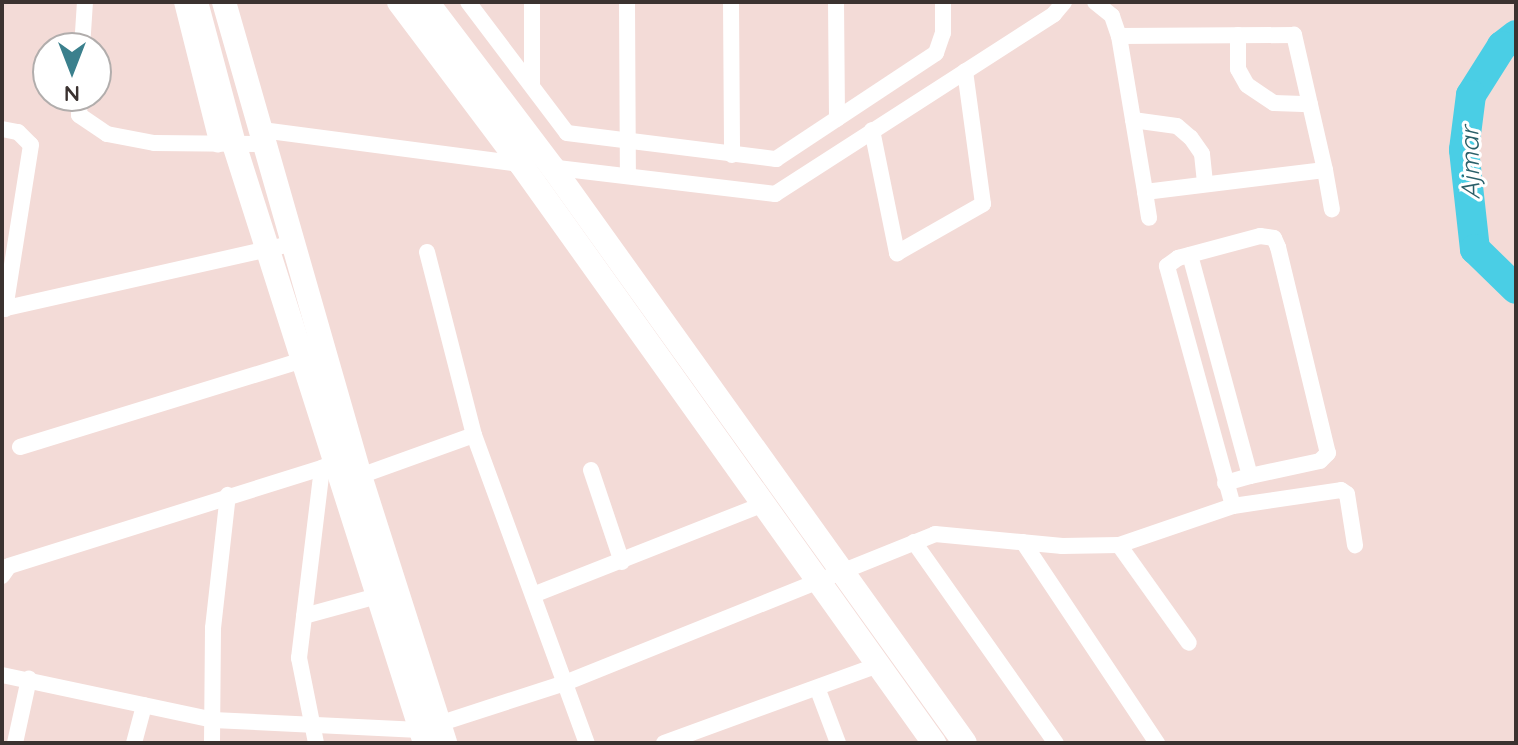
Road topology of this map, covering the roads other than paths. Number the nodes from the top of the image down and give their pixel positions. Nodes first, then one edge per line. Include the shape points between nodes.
1 (85, 2) edge
2 (182, 2) edge
3 (196, 2) edge
4 (224, 2) edge
5 (399, 2) edge
6 (427, 2) edge
7 (468, 2) edge
8 (532, 2) edge
9 (627, 2) edge
10 (731, 2) edge
11 (836, 2) edge
12 (943, 2) edge
13 (1064, 2) edge
14 (1095, 2) edge
15 (83, 32) edge
16 (1238, 35) junction
17 (1119, 36) junction
18 (965, 71) junction
19 (532, 85) junction
20 (1310, 104) junction
21 (79, 112) edge
22 (837, 119) junction
23 (1133, 120) junction
24 (2, 129) edge
25 (872, 130) junction
26 (264, 137) junction
27 (628, 143) junction
28 (226, 144) junction
29 (732, 155) junction
30 (520, 163) junction
31 (553, 168) junction
32 (1325, 170) junction
33 (628, 176) junction
34 (1205, 184) junction
35 (1145, 192) junction
36 (1332, 209) dead end
37 (1149, 218) dead end
38 (296, 243) junction
39 (267, 249) junction
40 (427, 252) dead end
41 (1190, 255) junction
42 (4, 309) edge
43 (302, 360) junction
44 (474, 435) junction
45 (20, 447) dead end
46 (1318, 461) junction
47 (328, 466) junction
48 (591, 470) dead end
49 (360, 476) junction
50 (1250, 476) junction
51 (1325, 482) dead end
52 (1225, 483) junction
53 (228, 495) junction
54 (764, 504) junction
55 (1233, 506) junction
56 (914, 542) junction
57 (1023, 542) junction
58 (1119, 545) junction
59 (1355, 545) dead end
60 (622, 562) junction
61 (2, 576) edge
62 (831, 579) junction
63 (533, 595) junction
64 (377, 596) junction
65 (304, 616) junction
66 (1189, 643) dead end
67 (878, 665) junction
68 (2, 675) edge
69 (29, 679) junction
70 (565, 683) junction
71 (818, 690) junction
72 (144, 705) junction
73 (213, 720) junction
74 (313, 736) edge
75 (433, 736) edge
76 (696, 738) edge
77 (15, 743) edge
78 (134, 743) edge
79 (212, 743) edge
80 (587, 743) edge
81 (664, 743) edge
82 (838, 743) edge
83 (934, 743) edge
84 (965, 743) edge
85 (1056, 743) edge
86 (1157, 743) edge

1 - 15 street
2 - 28 street
3 - 28 street
4 - 26 street
5 - 30 street
6 - 31 street
7 - 19 street
8 - 19 street
9 - 27 street
10 - 29 street
11 - 22 street
12 - 22 street via 943,33 936,53
13 - 18 street via 1054,14
14 - 17 street via 1112,16
16 - 17 street
16 - 20 street via 1238,69 1247,85 1274,103
16 - 20 street via 1294,35
17 - 23 street
18 - 25 street
18 - 25 street via 983,204 897,253
19 - 27 street via 567,133
20 - 32 street
21 - 28 street via 107,134
22 - 29 street via 776,159
23 - 34 street via 1177,126 1191,138 1202,154
23 - 35 street
24 - 42 street via 18,132 31,145
25 - 33 street via 775,194
26 - 28 street
26 - 30 street
26 - 38 street
27 - 29 street
27 - 33 street
28 - 39 street
30 - 31 street
30 - 54 street
31 - 33 street
31 - 62 street
32 - 34 street
32 - 36 street
34 - 35 street
35 - 37 street
38 - 39 street
38 - 49 street
39 - 42 street
39 - 43 street
40 - 44 street
41 - 46 street via 1274,238 1328,453
41 - 50 street
41 - 52 street via 1167,266
43 - 45 street
43 - 47 street
44 - 49 street
44 - 63 street
46 - 50 street
46 - 51 street
47 - 53 street
47 - 64 street
47 - 65 street
48 - 60 street
49 - 75 street
50 - 52 street
52 - 55 street
53 - 61 street via 9,566
53 - 73 street via 213,628
54 - 60 street
54 - 62 street
55 - 58 street
55 - 59 street via 1341,490 1347,494
56 - 57 street via 935,534
56 - 62 street
56 - 85 street
57 - 58 street
57 - 86 street
58 - 66 street
60 - 63 street
62 - 67 street
62 - 70 street
62 - 84 street
63 - 70 street
64 - 65 street
64 - 75 street
65 - 74 street via 299,658
67 - 71 street
67 - 83 street
68 - 69 street
69 - 72 street
69 - 77 street
70 - 75 street
70 - 80 street
71 - 76 street
71 - 82 street
72 - 73 street
72 - 78 street
73 - 74 street
73 - 79 street
74 - 75 street
76 - 81 street

